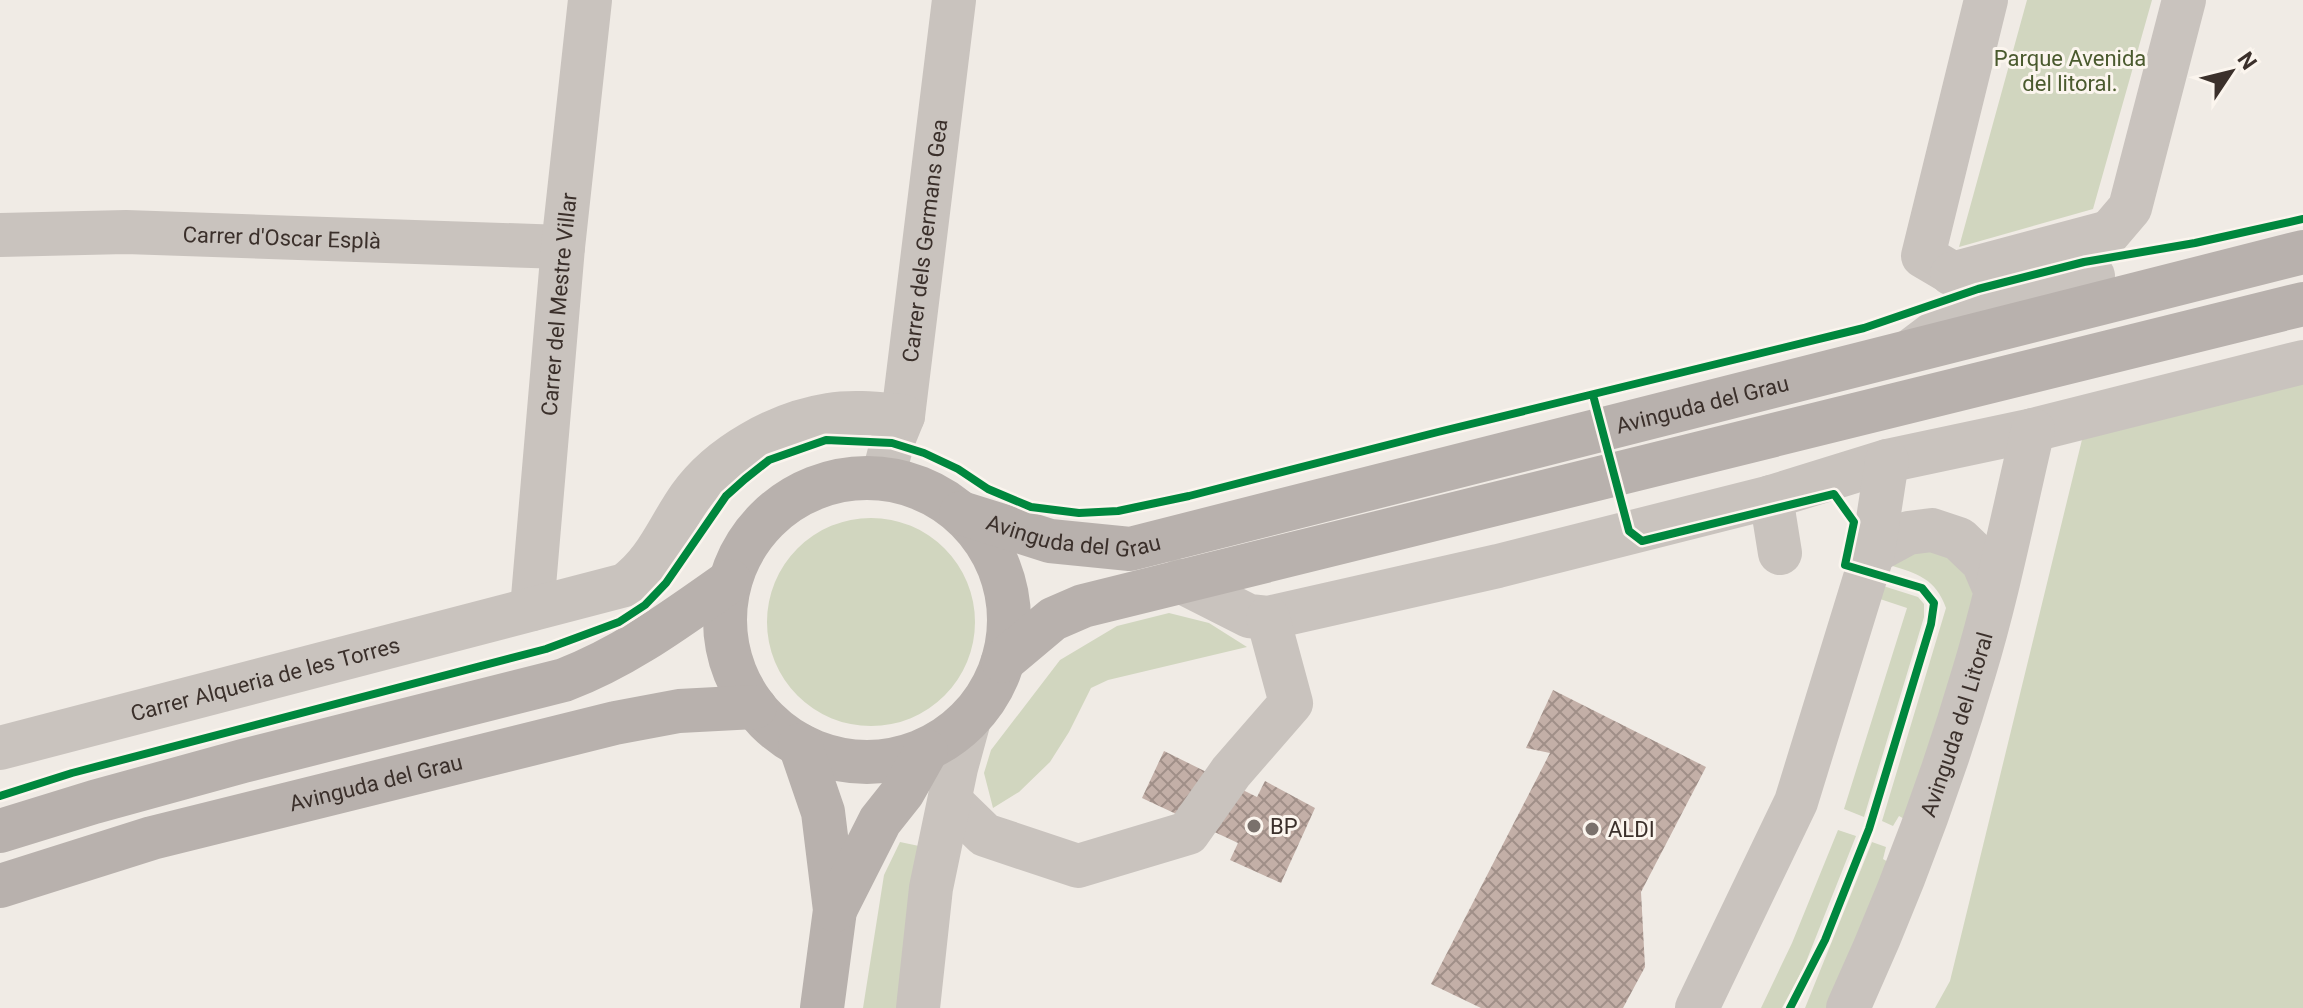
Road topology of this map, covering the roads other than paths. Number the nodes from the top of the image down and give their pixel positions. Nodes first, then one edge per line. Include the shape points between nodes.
1 (590, 0) edge
2 (954, 0) edge
3 (1986, 0) edge
4 (2184, 0) edge
5 (2109, 232) junction
6 (0, 235) edge
7 (563, 247) junction
8 (2303, 252) edge
9 (1952, 274) junction
10 (2067, 282) junction
11 (2139, 293) junction
12 (1996, 299) junction
13 (2303, 304) edge
14 (1913, 349) junction
15 (2303, 362) edge
16 (903, 416) junction
17 (2033, 430) junction
18 (1887, 461) junction
19 (883, 478) junction
20 (1771, 497) junction
21 (961, 513) junction
22 (1873, 552) junction
23 (1780, 553) dead end
24 (730, 581) junction
25 (1180, 581) junction
26 (1995, 590) junction
27 (532, 609) junction
28 (1268, 618) junction
29 (1003, 661) junction
30 (755, 707) junction
31 (969, 720) junction
32 (800, 745) junction
33 (0, 748) edge
34 (926, 751) junction
35 (950, 801) junction
36 (0, 831) edge
37 (0, 886) edge
38 (835, 910) junction
39 (822, 1008) edge
40 (918, 1008) edge
41 (1697, 1008) edge
42 (1848, 1008) edge

1 - 7 street, Carrer del Mestre Villar
2 - 16 street, Carrer dels Germans Gea
3 - 9 street via 1923,256
4 - 5 street via 2130,208
5 - 9 street
5 - 10 street
6 - 7 street, Carrer d'Oscar Esplà via 126,232
7 - 27 street, Carrer del Mestre Villar
8 - 11 main road, Avinguda del Grau
9 - 12 street
10 - 11 street via 2101,275
10 - 12 street
11 - 14 main road, Avinguda del Grau
12 - 14 street via 1971,305
13 - 25 main road, Avinguda del Grau
14 - 21 main road, Avinguda del Grau via 1130,549 1050,541
15 - 17 street
16 - 19 street, Carrer dels Germans Gea
16 - 27 street via 829,415 756,441 725,461 691,495 657,553 635,577 609,590
17 - 18 street
17 - 26 street, Avinguda del Litoral
18 - 20 street
18 - 22 street
19 - 21 main road via 925,490
19 - 24 main road via 843,479 804,491 772,514 746,545
20 - 23 street
20 - 28 street
21 - 29 main road via 988,544 1004,581 1009,622
22 - 26 street via 1908,533 1932,530 1959,539 1983,562
22 - 41 street via 1796,802
24 - 30 main road via 725,625 734,669
24 - 36 main road via 625,653 564,680 228,765
25 - 28 street via 1249,616
25 - 29 main road, Avinguda del Grau via 1053,619
26 - 42 street, Avinguda del Litoral via 1915,850
27 - 33 street, Carrer Alqueria de les Torres
28 - 35 street via 1291,703 1231,772 1188,833 1078,866 985,835
29 - 31 main road
30 - 32 main road
30 - 37 main road, Avinguda del Grau via 679,711 615,723 152,838
31 - 34 main road
31 - 35 street
32 - 34 main road via 837,759 876,761
32 - 38 main road via 823,812
34 - 38 main road via 880,821
35 - 40 street via 931,888
38 - 39 main road

